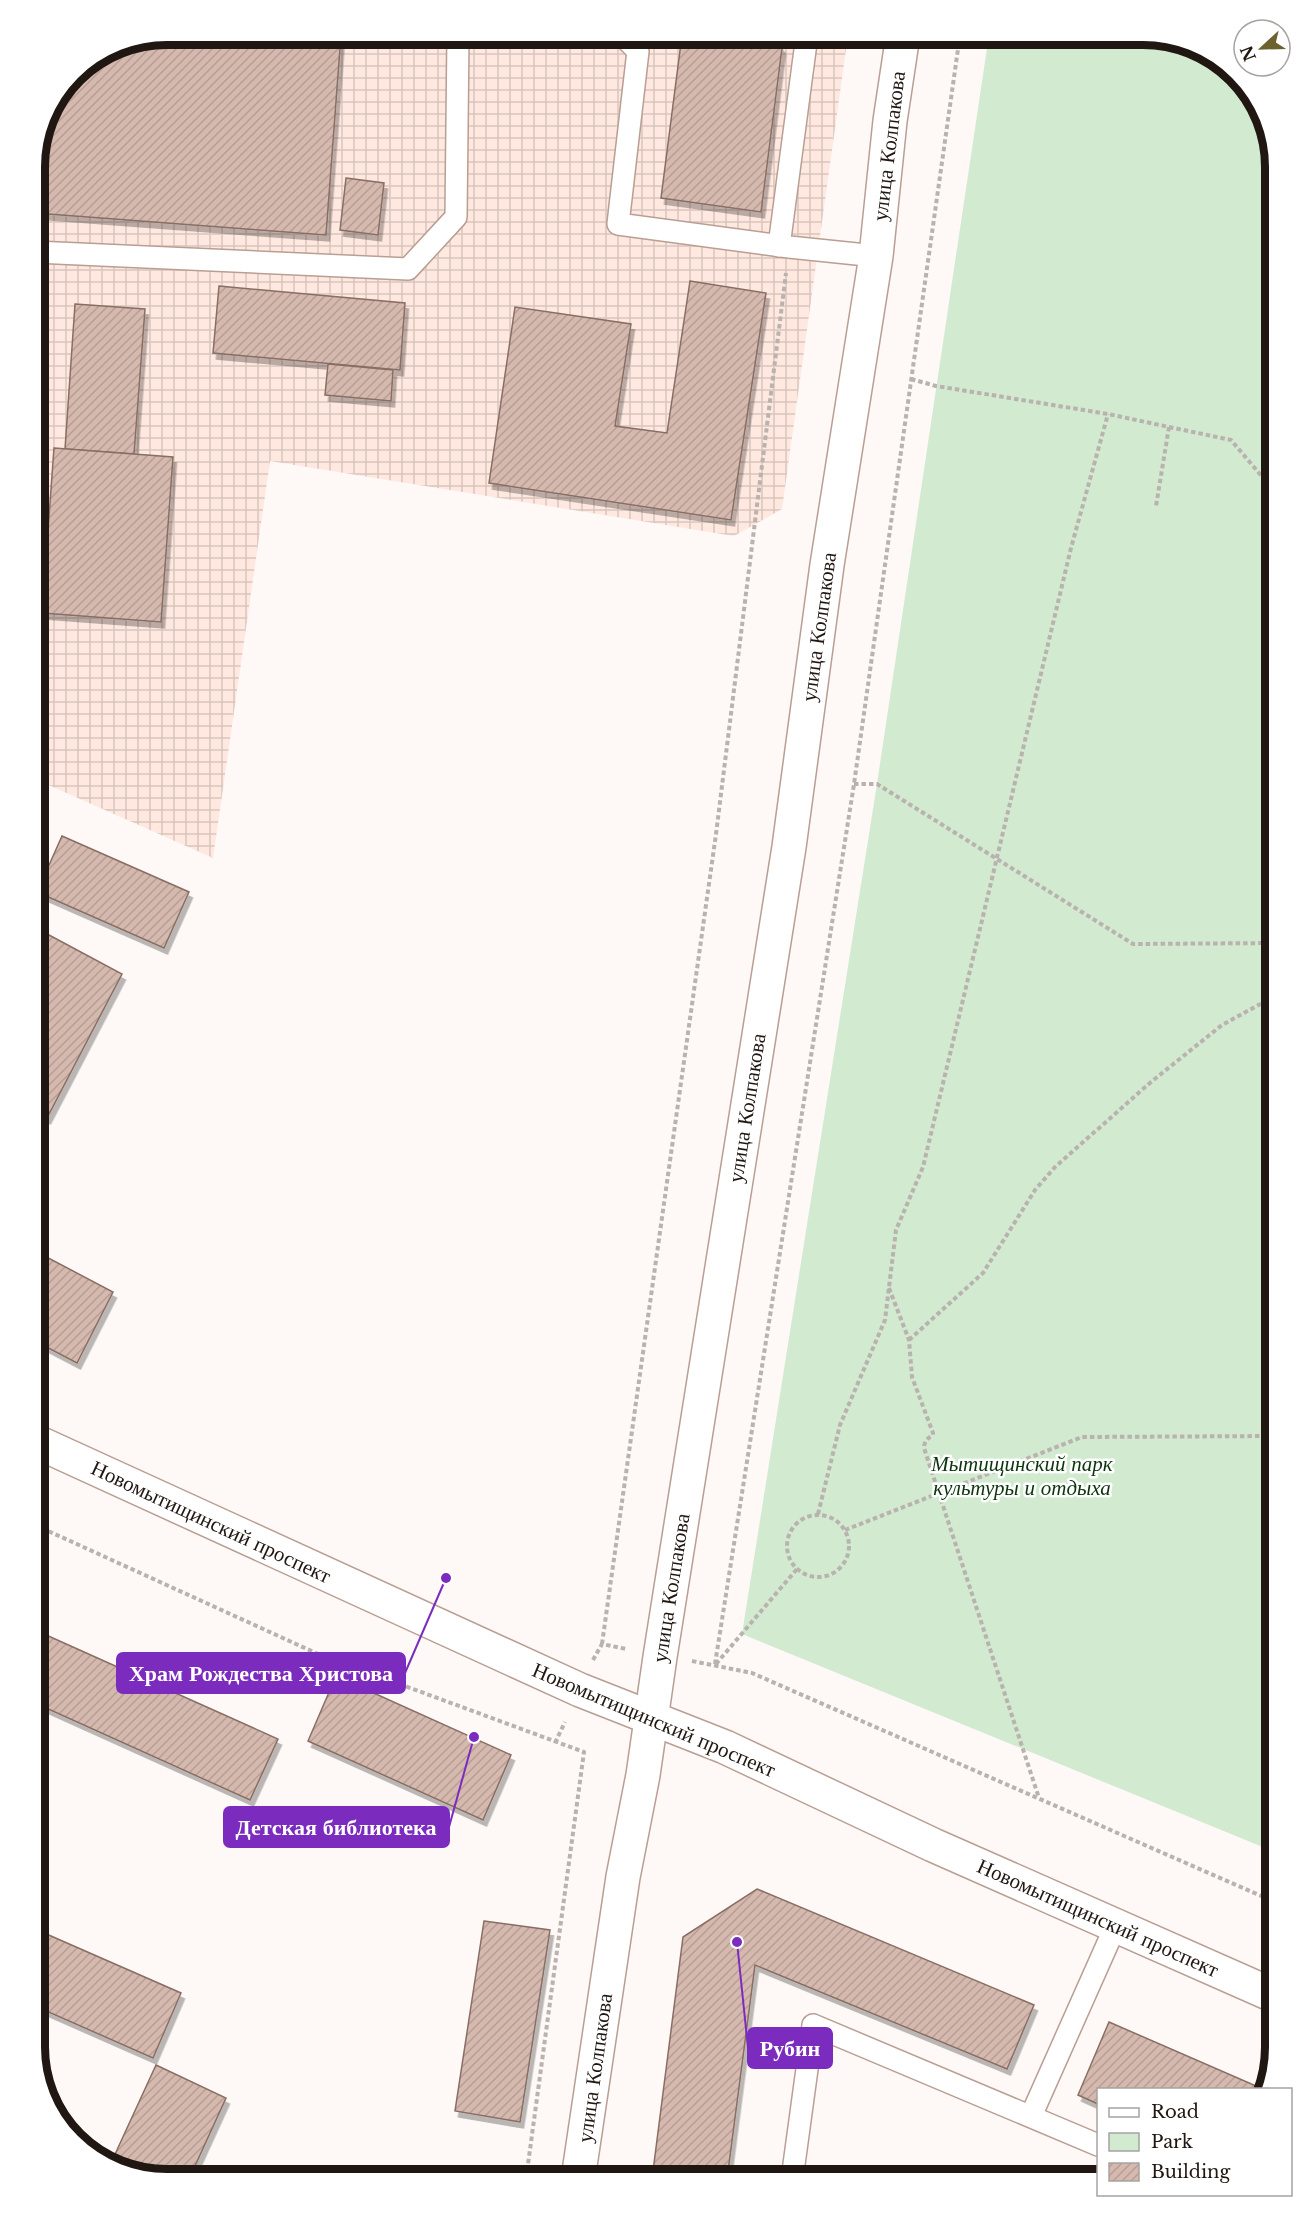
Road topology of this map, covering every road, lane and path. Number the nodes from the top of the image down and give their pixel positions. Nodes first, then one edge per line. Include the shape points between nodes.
1 (458, 45) edge
2 (632, 45) edge
3 (806, 45) edge
4 (901, 45) edge
5 (959, 45) edge
6 (784, 246) junction
7 (45, 252) edge
8 (876, 256) junction
9 (911, 379) junction
10 (1108, 414) junction
11 (1169, 427) junction
12 (1265, 480) edge
13 (1156, 506) dead end
14 (854, 784) junction
15 (997, 859) junction
16 (1265, 943) edge
17 (1265, 1001) edge
18 (889, 1288) junction
19 (909, 1340) junction
20 (1265, 1436) edge
21 (45, 1446) edge
22 (939, 1494) junction
23 (818, 1514) junction
24 (45, 1530) edge
25 (845, 1530) junction
26 (797, 1569) junction
27 (602, 1644) dead end
28 (715, 1664) junction
29 (651, 1719) junction
30 (1039, 1798) junction
31 (1265, 1898) edge
32 (1116, 1925) junction
33 (1265, 1992) edge
34 (1031, 2116) junction
35 (1097, 2145) edge
36 (527, 2169) edge
37 (580, 2169) edge
38 (793, 2169) edge

1 - 7 lane via 456,217 408,269
2 - 6 lane via 638,51 618,224
3 - 6 lane
4 - 8 street, улица Колпакова
5 - 9 path
6 - 8 lane
6 - 27 path via 716,834
8 - 29 street, улица Колпакова via 827,565 787,859
9 - 10 path
9 - 14 path
10 - 11 path
10 - 15 path via 1071,548
11 - 12 path via 1231,440
11 - 13 path
14 - 15 path via 877,784
14 - 28 path
15 - 16 path via 1133,944
15 - 18 path via 923,1167 897,1230
17 - 19 path via 1222,1025 1055,1167 1035,1190 983,1273
18 - 19 path
18 - 23 path via 885,1320 840,1425
19 - 22 path via 912,1377 933,1433 924,1448
20 - 22 path via 1082,1437
21 - 29 street, Новомытищинский проспект
22 - 25 path
22 - 30 path
23 - 25 path via 829,1516
23 - 26 path via 798,1521 787,1540 790,1561
24 - 36 path via 318,1654 584,1752
25 - 26 path via 847,1559 834,1573 814,1577
26 - 28 path
28 - 30 path via 752,1673
29 - 32 street, Новомытищинский проспект via 725,1747 933,1845
29 - 37 street, улица Колпакова via 623,1877
30 - 31 path
32 - 33 street, Новомытищинский проспект
32 - 34 lane
34 - 35 lane
34 - 38 lane via 813,2025

